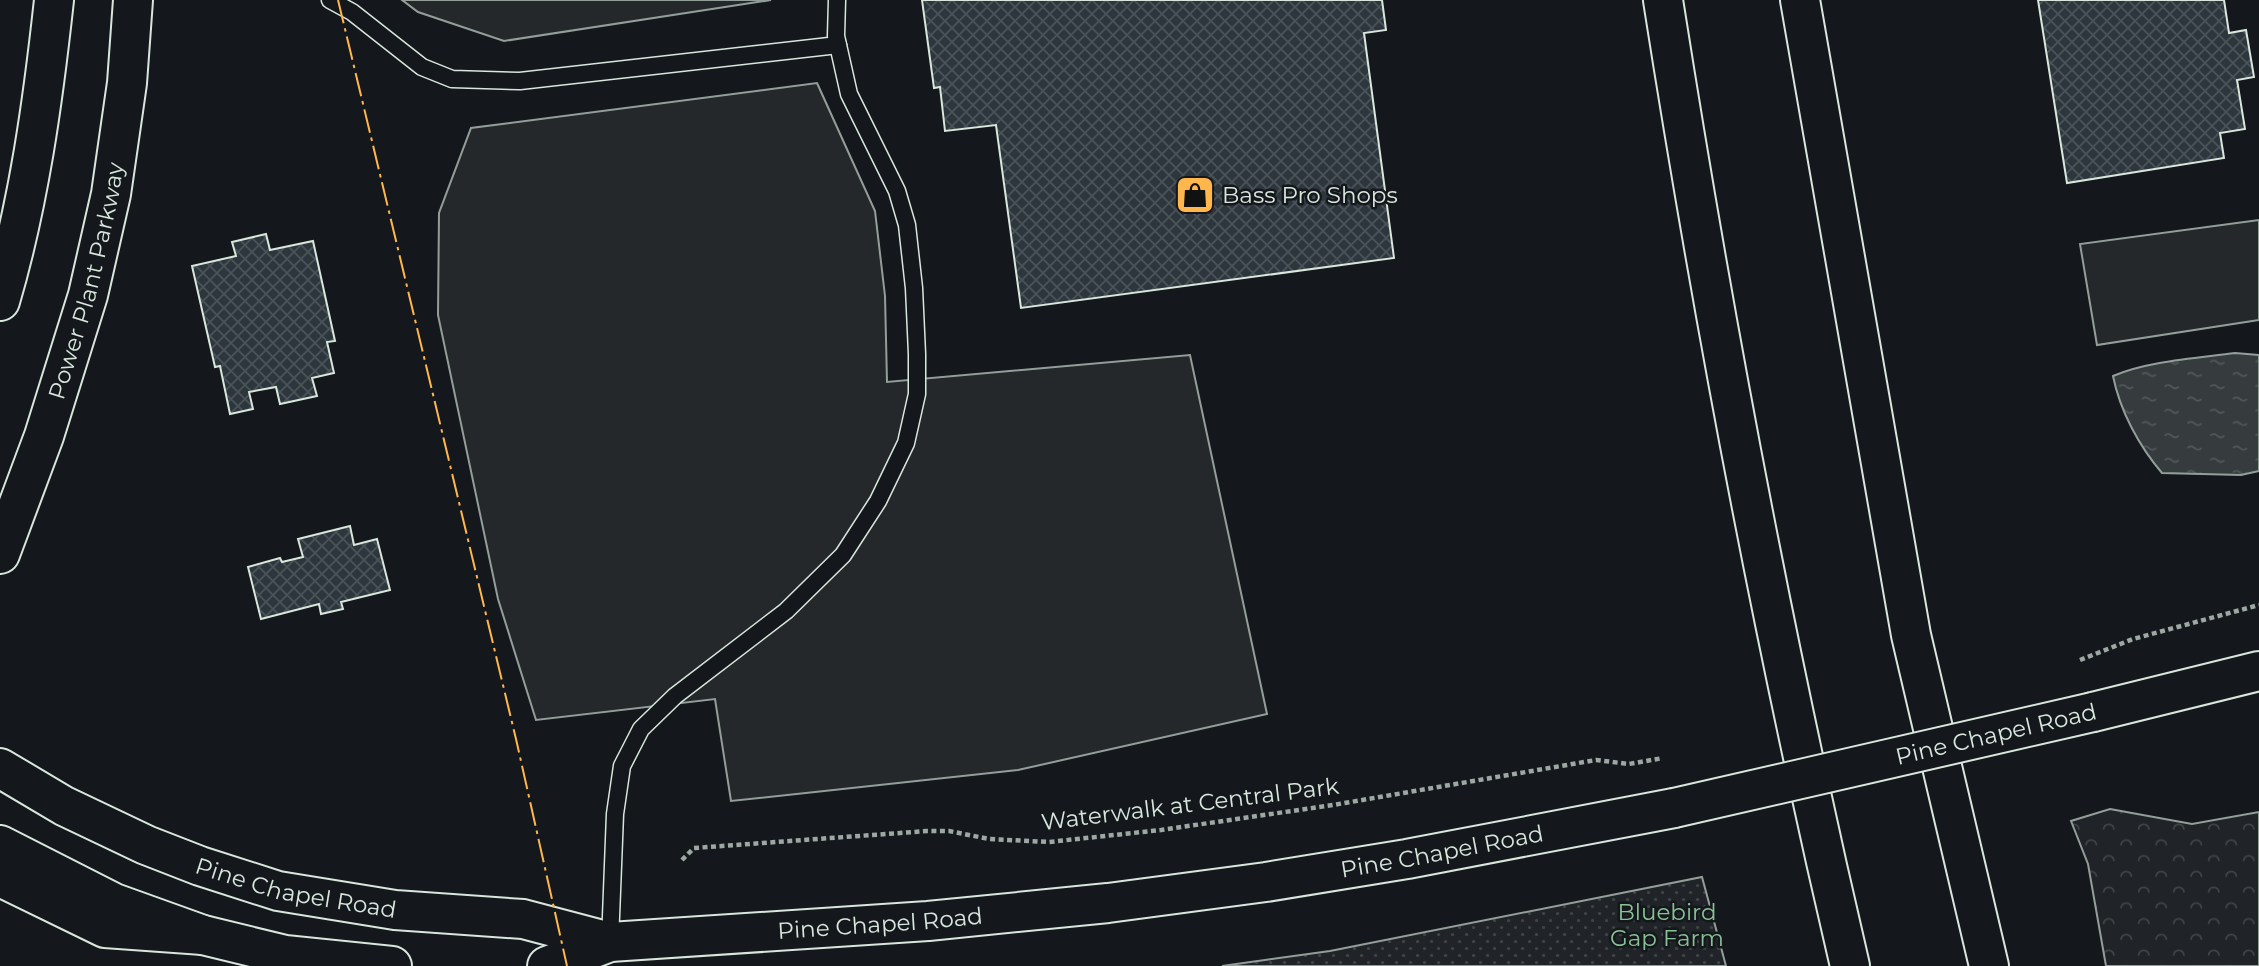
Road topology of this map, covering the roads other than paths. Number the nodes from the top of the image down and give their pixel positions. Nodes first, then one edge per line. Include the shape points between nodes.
1 (54, 0) edge
2 (133, 0) edge
3 (330, 0) edge
4 (837, 0) edge
5 (1663, 0) edge
6 (1800, 0) edge
7 (838, 45) junction
8 (0, 301) edge
9 (0, 554) edge
10 (2259, 671) edge
11 (0, 768) edge
12 (0, 845) edge
13 (0, 877) edge
14 (204, 935) junction
15 (610, 942) junction
16 (392, 966) edge
17 (547, 966) edge
18 (1850, 966) edge
19 (1989, 966) edge

1 - 8 main road via 27,194
2 - 9 main road, Power Plant Parkway via 111,194 88,295 44,436
3 - 7 lane via 422,67 452,79 520,81
4 - 7 lane
5 - 18 main road via 1749,500
6 - 19 main road via 1911,635
7 - 15 lane via 849,94 897,191 907,225 917,394 906,443 878,501 843,555 786,611 675,696 641,729 622,766 615,814
10 - 15 main road, Pine Chapel Road, bridge via 1674,807 1407,859 1121,901 928,921
11 - 15 main road, Pine Chapel Road via 64,806 146,845 278,891 395,910 523,919
12 - 14 main road via 114,903
13 - 14 main road via 105,928
14 - 16 main road via 285,955
15 - 17 main road, Pine Chapel Road

